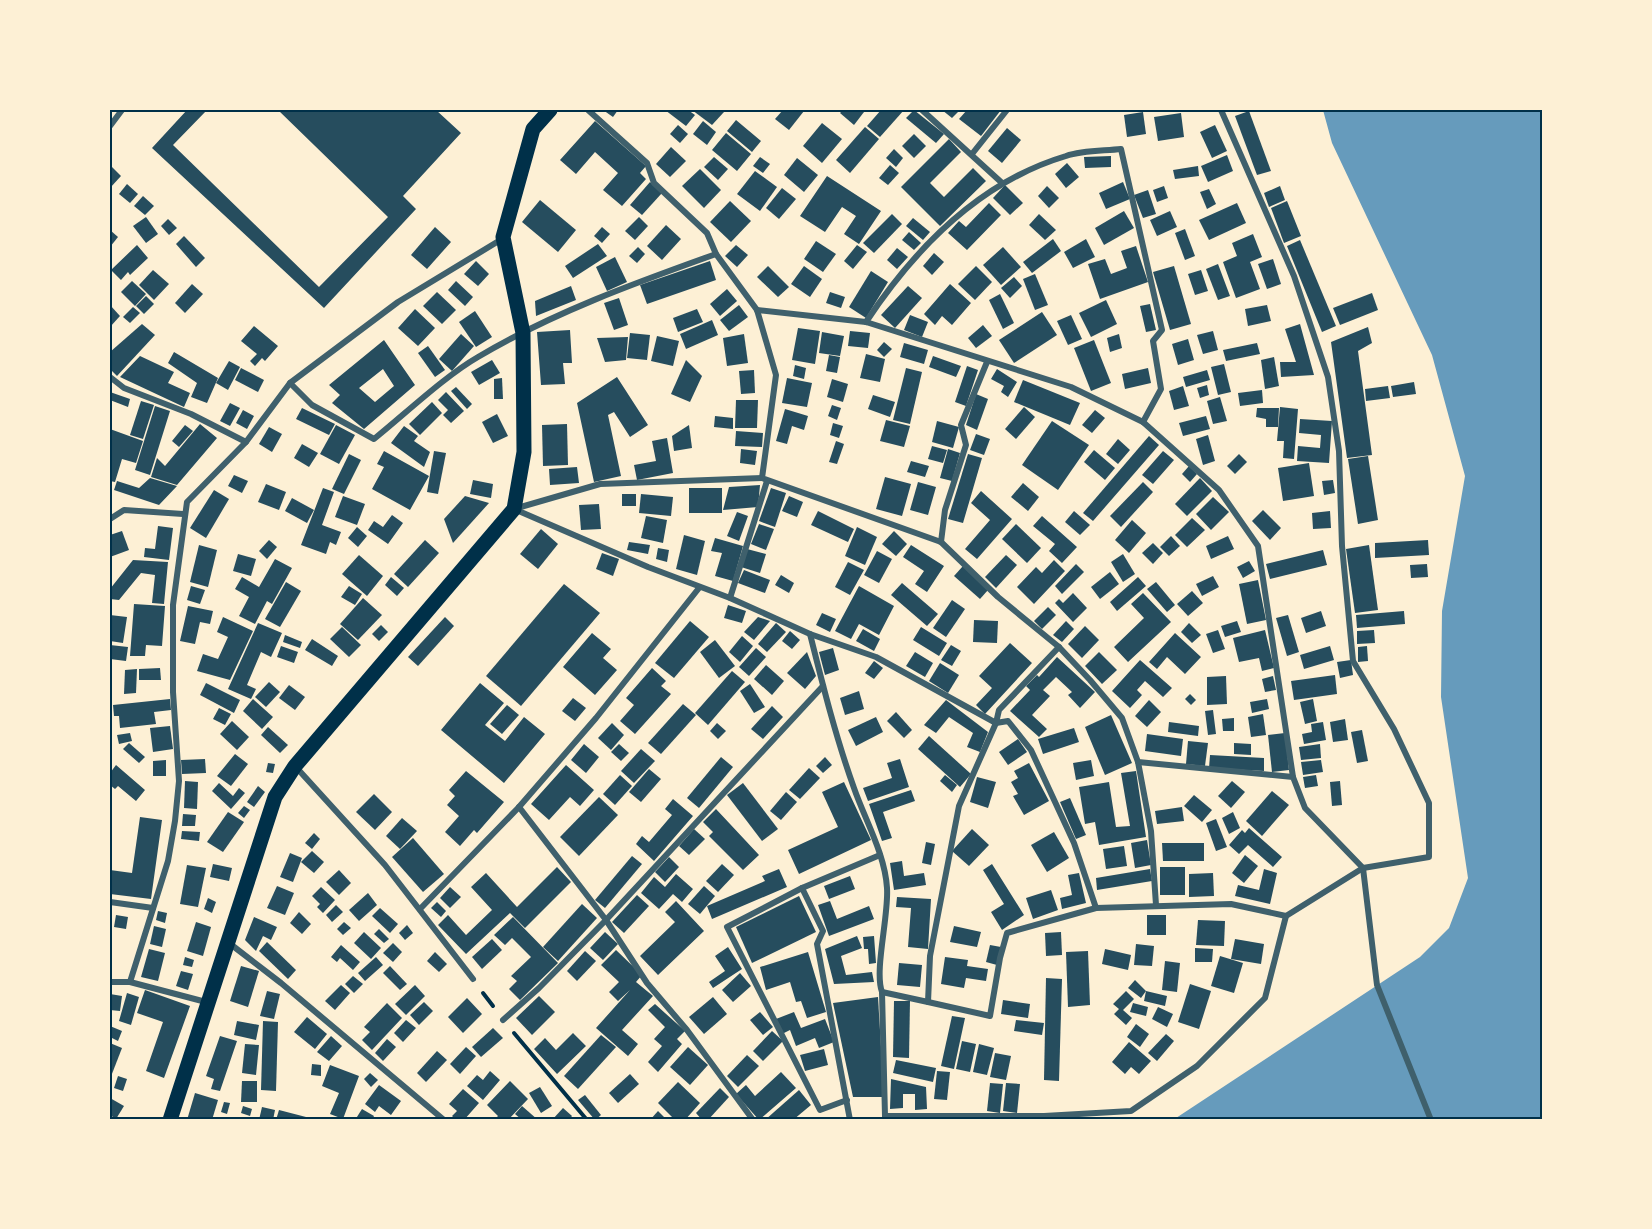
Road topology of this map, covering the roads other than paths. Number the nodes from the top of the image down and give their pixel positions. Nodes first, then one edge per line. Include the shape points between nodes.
1 (122, 110) edge
2 (550, 110) edge
3 (588, 110) edge
4 (922, 110) edge
5 (1007, 110) edge
6 (1221, 110) edge
7 (110, 126) edge
8 (972, 153) junction
9 (1001, 182) junction
10 (503, 237) junction
11 (716, 254) junction
12 (756, 310) junction
13 (866, 322) junction
14 (523, 333) junction
15 (987, 362) junction
16 (110, 377) edge
17 (290, 383) junction
18 (1143, 422) junction
19 (246, 442) junction
20 (765, 479) junction
21 (514, 509) junction
22 (183, 514) junction
23 (110, 519) edge
24 (941, 542) junction
25 (699, 588) junction
26 (730, 598) junction
27 (810, 634) junction
28 (1059, 646) junction
29 (823, 686) junction
30 (996, 723) junction
31 (1138, 762) junction
32 (295, 766) junction
33 (1293, 777) junction
34 (519, 807) junction
35 (880, 855) junction
36 (1363, 868) junction
37 (802, 888) junction
38 (110, 902) edge
39 (1156, 905) junction
40 (153, 908) junction
41 (1096, 908) junction
42 (420, 909) junction
43 (1286, 916) junction
44 (606, 920) junction
45 (228, 942) junction
46 (473, 979) road end
47 (110, 982) edge
48 (130, 982) junction
49 (882, 992) junction
50 (207, 1002) junction
51 (928, 1002) junction
52 (503, 1020) road end
53 (848, 1100) junction
54 (885, 1118) edge
55 (170, 1119) edge
56 (444, 1119) edge
57 (753, 1119) edge
58 (850, 1119) edge
59 (1431, 1119) edge

1 - 7 street
2 - 10 main road via 533,129
3 - 11 street via 647,163 654,183 707,233
4 - 8 street
5 - 8 street
6 - 36 street via 1294,276 1328,377 1339,451 1342,546 1353,661 1394,729 1429,803 1429,857
8 - 9 street
9 - 13 street via 952,220 892,283
9 - 18 street via 1068,155 1121,149 1162,330 1154,341 1161,389
10 - 14 main road
10 - 17 street via 398,302
11 - 12 street
11 - 14 street via 634,283
12 - 13 street
12 - 20 street via 776,375
13 - 15 street
14 - 17 street via 476,358 374,439 312,405
14 - 21 main road via 524,452
15 - 18 street via 1071,387
15 - 24 street via 961,425 966,445 945,510
16 - 19 street via 124,388 191,414
17 - 19 street
18 - 33 street via 1219,490 1258,546
19 - 22 street via 187,502
20 - 21 street via 600,484
20 - 24 street
20 - 26 street
21 - 25 street
21 - 32 main road
22 - 23 street via 124,510
22 - 40 street via 173,605 179,782 168,861
24 - 28 street via 998,597
25 - 26 street
25 - 34 street
26 - 27 street
27 - 29 street
27 - 30 street via 876,657
28 - 30 street via 999,710
28 - 31 street via 1122,718
29 - 35 street via 853,787
29 - 44 street
30 - 41 street via 1008,721 1032,750 1074,843
30 - 51 street via 958,806 930,956
31 - 33 street
31 - 39 street via 1151,831
32 - 42 street
32 - 45 main road via 275,797
33 - 36 street via 1305,808
34 - 42 street
34 - 44 street
35 - 37 street
35 - 49 street via 887,888 878,981
36 - 43 street
36 - 59 street via 1377,986
37 - 53 street via 823,931 817,944
37 - 53 street via 727,927 820,1110
38 - 40 street
39 - 41 street
39 - 43 street via 1232,904
40 - 48 street
41 - 51 street via 1007,933 990,1017
42 - 46 street
43 - 54 street via 1265,998 1197,1066 1131,1111
44 - 52 street
44 - 57 street via 647,982
45 - 50 main road
45 - 56 street
47 - 48 street
48 - 50 street
49 - 51 street
49 - 54 street
50 - 55 main road
53 - 58 street

